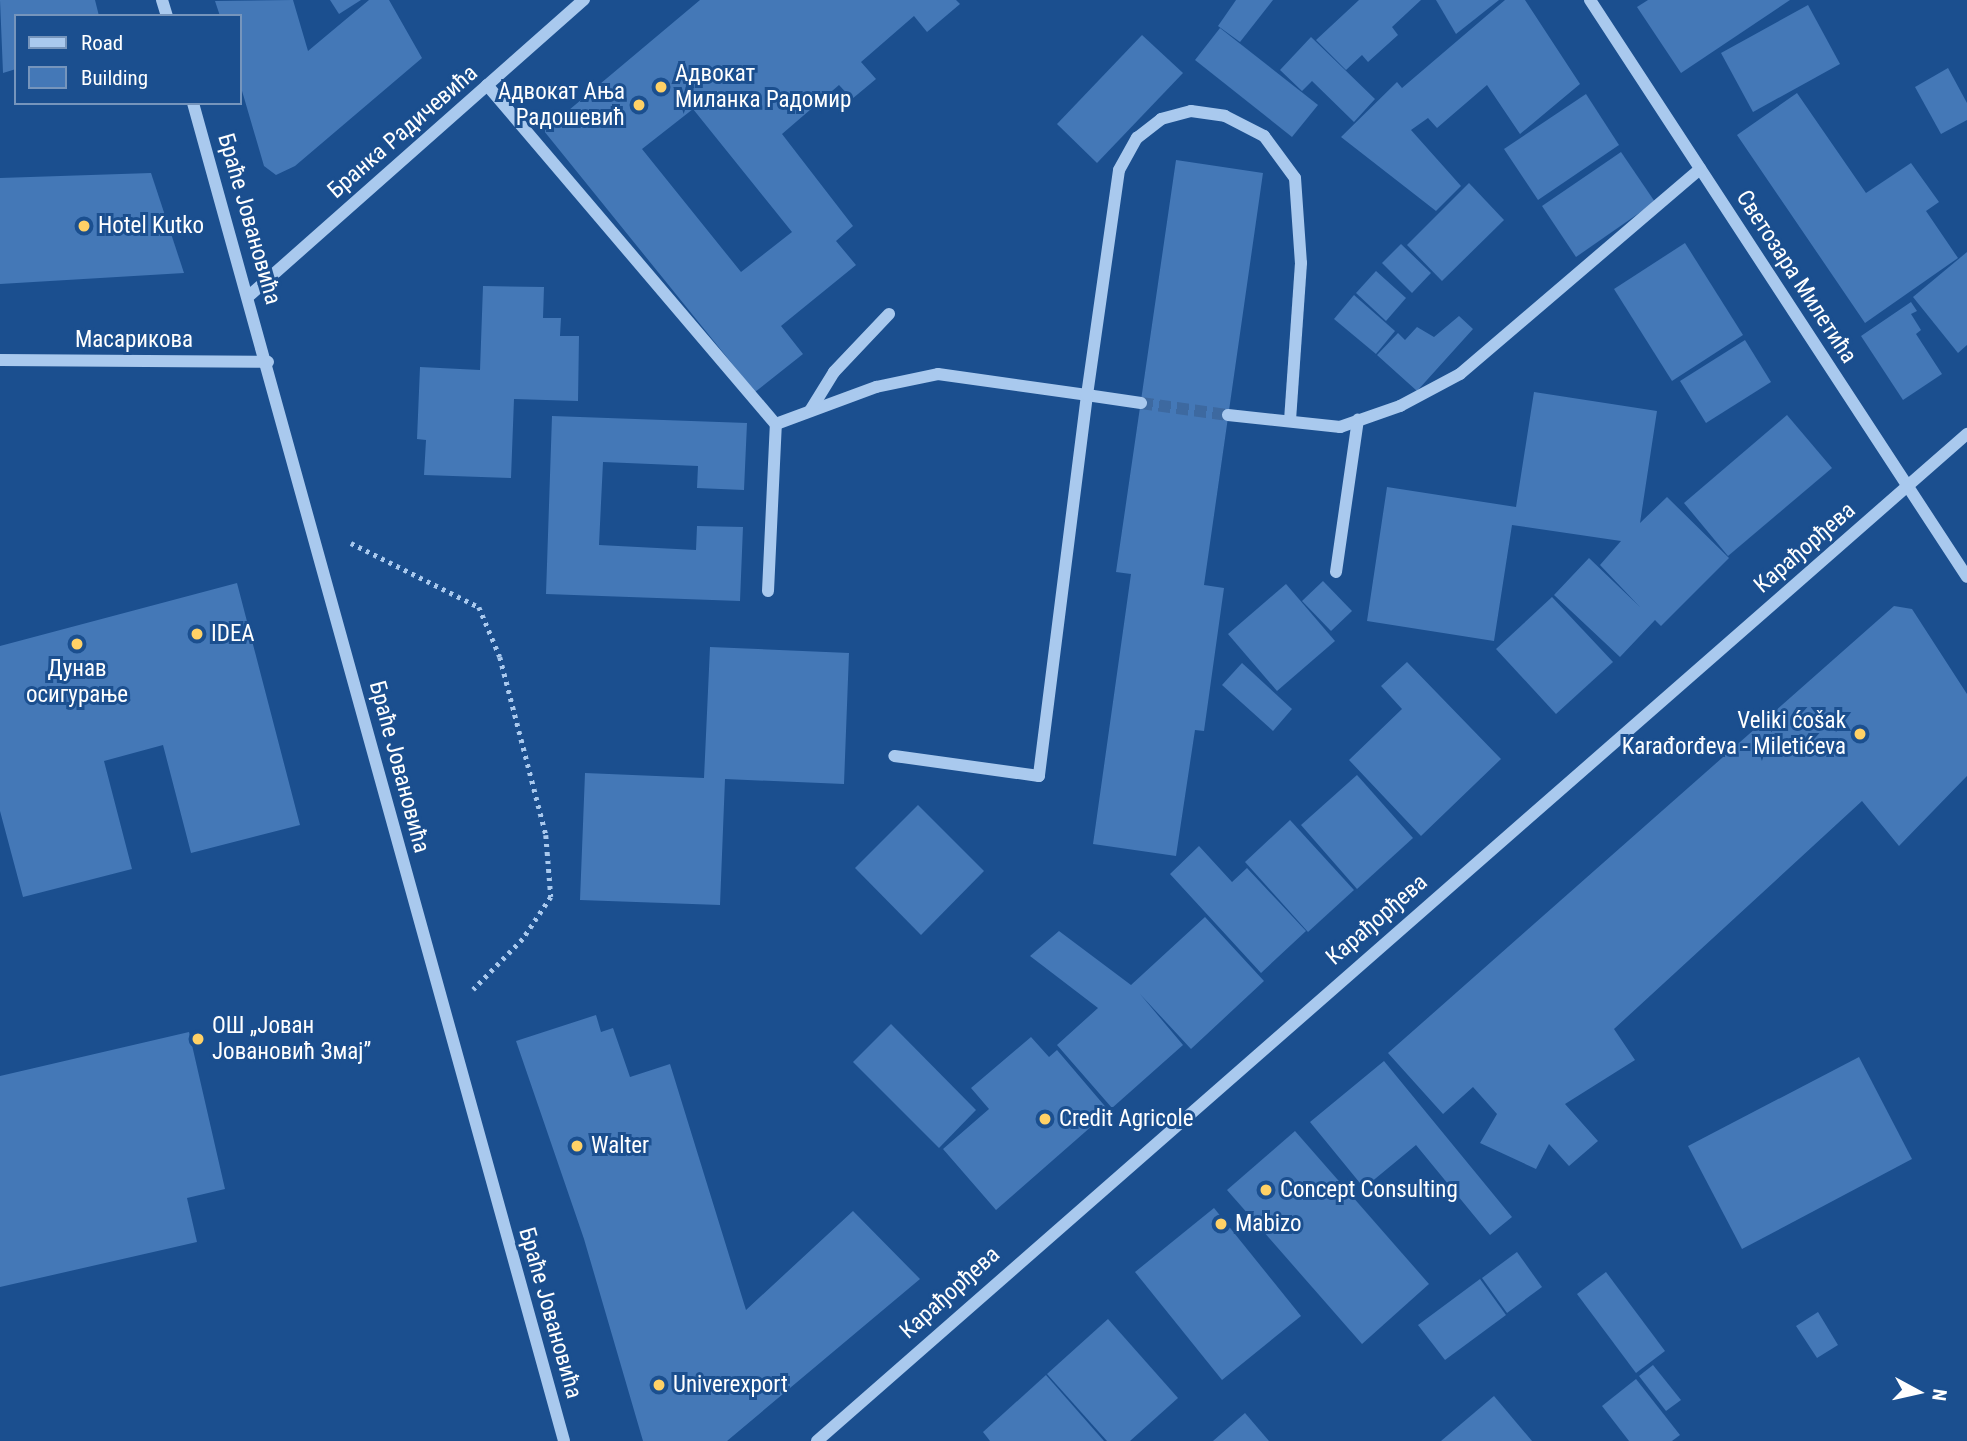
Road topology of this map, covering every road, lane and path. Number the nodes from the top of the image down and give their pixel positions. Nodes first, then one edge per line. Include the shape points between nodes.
1 (584, 0) edge
2 (1590, 0) edge
3 (487, 85) junction
4 (194, 105) edge
5 (1700, 169) junction
6 (250, 295) junction
7 (889, 314) dead end
8 (0, 360) edge
9 (268, 362) junction
10 (1087, 395) junction
11 (1141, 403) tunnel mouth
12 (810, 411) junction
13 (1228, 415) tunnel mouth
14 (1358, 420) junction
15 (1290, 421) junction
16 (776, 424) junction
17 (1967, 434) edge
18 (1908, 486) junction
19 (310, 522) junction
20 (1336, 572) dead end
21 (1967, 577) edge
22 (768, 591) dead end
23 (894, 756) dead end
24 (445, 1018) junction
25 (564, 1441) edge
26 (817, 1441) edge

1 - 3 street, Бранка Радичевића
2 - 5 street, Светозара Милетића
3 - 6 street, Бранка Радичевића
3 - 16 street
4 - 6 street, Браће Јовановића
5 - 14 street via 1460,374 1401,406
5 - 18 street, Светозара Милетића
6 - 9 street, Браће Јовановића
7 - 12 street via 834,372
8 - 9 street, Масарикова
9 - 19 street, Браће Јовановића
10 - 11 street
10 - 12 street via 939,374 876,387
10 - 15 street via 1119,170 1137,138 1161,119 1191,111 1225,116 1264,136 1294,178 1301,263
10 - 23 street via 1039,776
12 - 16 street
13 - 15 street
14 - 15 street via 1340,427
14 - 20 street
16 - 22 street
17 - 18 street, Карађорђева
18 - 21 street, Светозара Милетића
18 - 26 street, Карађорђева
19 - 24 street, Браће Јовановића
19 - 24 path via 479,607 500,657 546,835 551,897 523,939
24 - 25 street, Браће Јовановића

